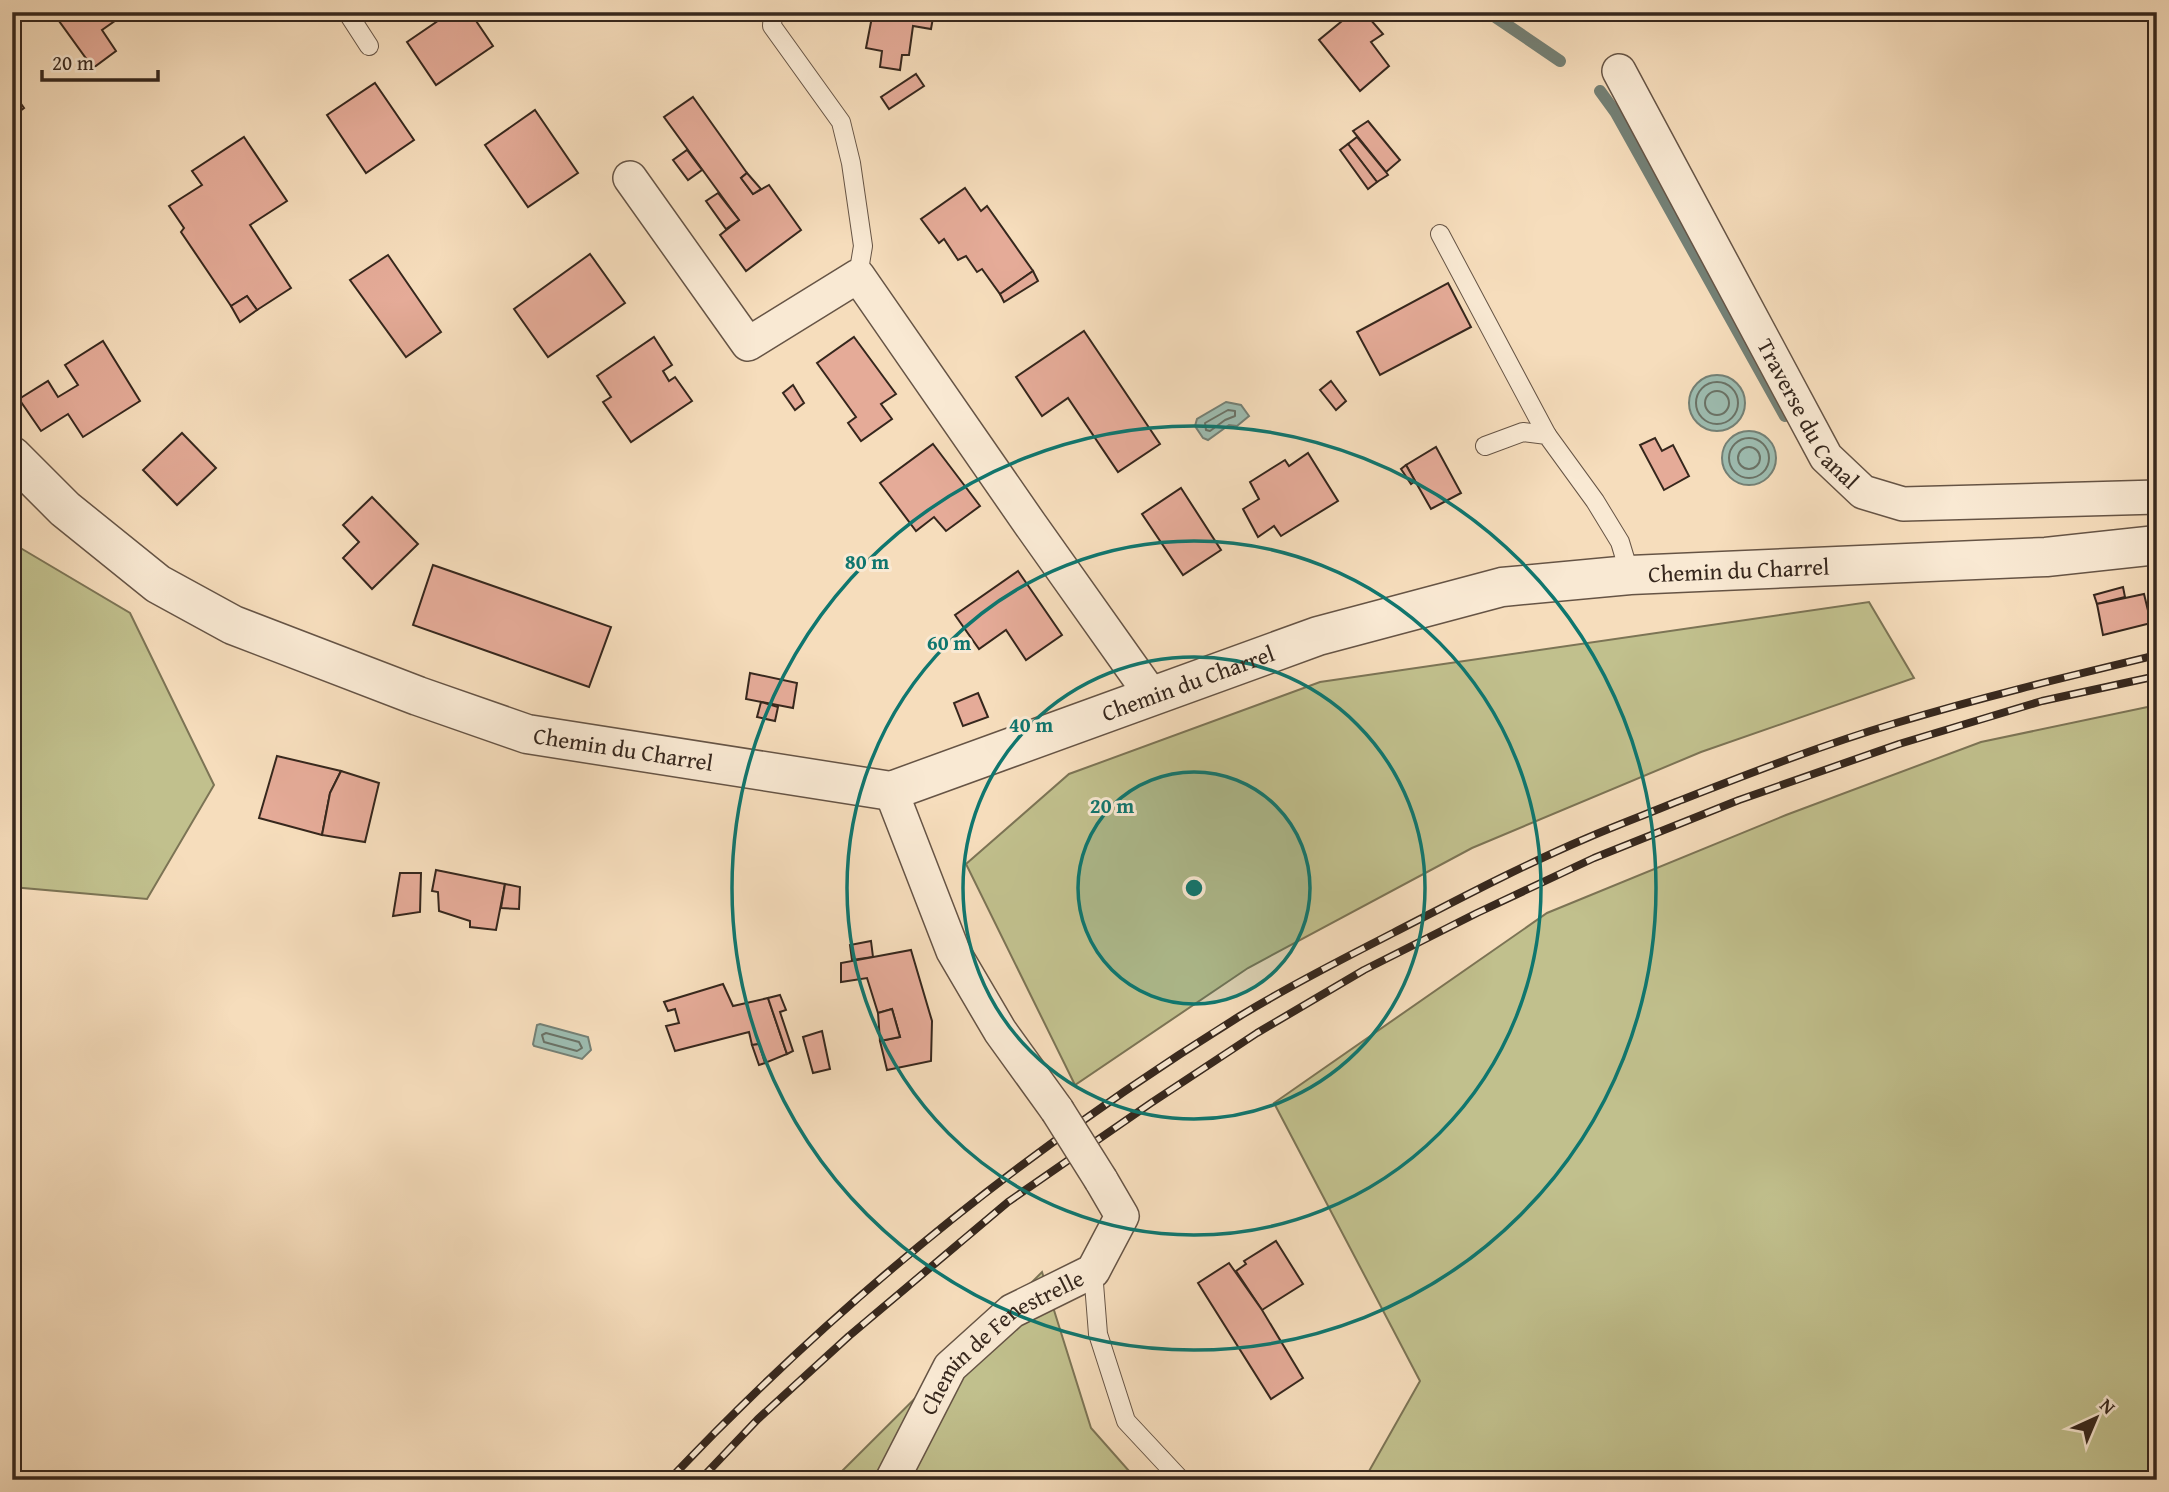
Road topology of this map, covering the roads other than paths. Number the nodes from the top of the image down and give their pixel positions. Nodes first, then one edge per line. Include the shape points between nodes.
1 (347, 12) edge
2 (773, 12) edge
3 (369, 46) dead end
4 (1619, 71) dead end
5 (631, 178) dead end
6 (1440, 233) dead end
7 (858, 276) junction
8 (1548, 435) junction
9 (1485, 446) dead end
10 (12, 456) edge
11 (2157, 497) edge
12 (2157, 545) edge
13 (1630, 575) junction
14 (1152, 696) junction
15 (891, 792) junction
16 (1093, 1270) junction
17 (892, 1480) edge
18 (1181, 1480) edge

1 - 3 lane
2 - 7 lane via 772,26 841,122 863,246
4 - 11 street, Traverse du Canal via 1826,457 1863,492 1903,504
5 - 7 street via 748,344
6 - 8 lane
7 - 14 street
8 - 9 lane via 1522,432
8 - 13 lane via 1619,542
10 - 15 street, Chemin du Charrel via 65,509 158,584 233,625 527,734
12 - 13 street, Chemin du Charrel via 2046,557
13 - 14 street, Chemin du Charrel via 1502,587 1318,636
14 - 15 street, Chemin du Charrel
15 - 16 street, Chemin de Fenestrelle, bridge via 953,951 1122,1216
16 - 17 street, Chemin de Fenestrelle via 1012,1311 950,1367
16 - 18 lane via 1098,1334 1126,1421

